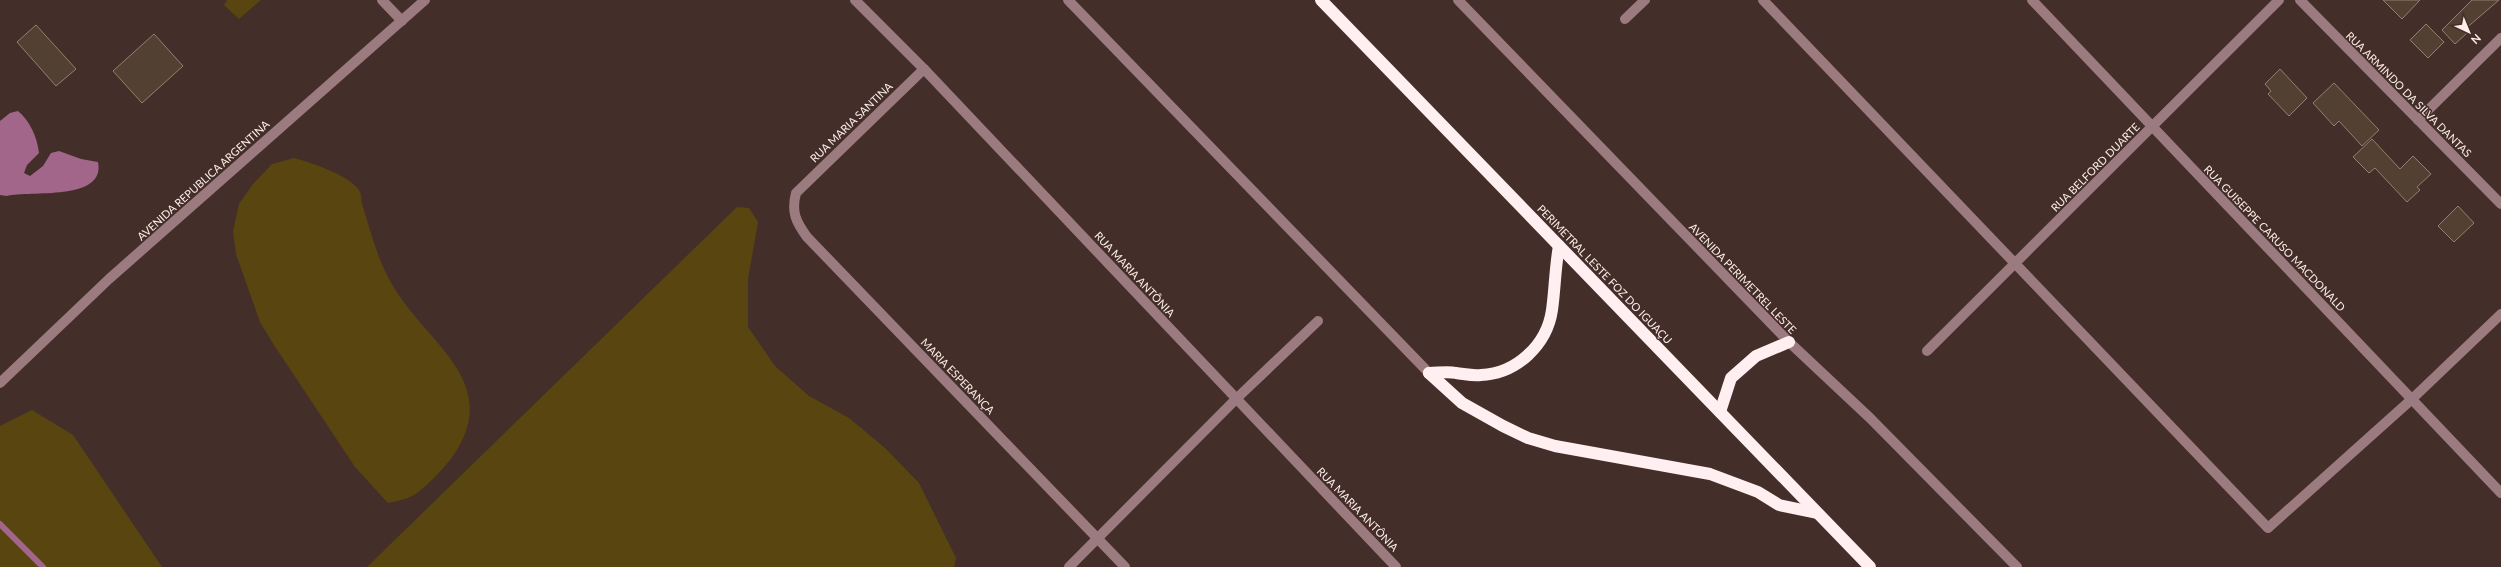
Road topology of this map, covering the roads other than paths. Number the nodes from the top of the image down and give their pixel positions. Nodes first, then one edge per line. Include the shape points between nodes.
1 (382, 0) edge
2 (425, 0) edge
3 (855, 0) edge
4 (1068, 0) edge
5 (1321, 0) edge
6 (1458, 0) edge
7 (1645, 0) edge
8 (1763, 0) edge
9 (2032, 0) edge
10 (2280, 0) edge
11 (2300, 0) edge
12 (1625, 19) dead end
13 (402, 21) junction
14 (2501, 38) edge
15 (924, 69) junction
16 (2418, 120) junction
17 (2152, 126) junction
18 (796, 193) joint
19 (2501, 204) edge
20 (1559, 246) junction
21 (2015, 264) junction
22 (2501, 314) edge
23 (1318, 321) dead end
24 (1789, 342) junction
25 (1927, 351) dead end
26 (1429, 373) junction
27 (0, 383) edge
28 (1236, 399) junction
29 (2412, 400) junction
30 (1720, 412) junction
31 (2501, 493) edge
32 (1817, 513) junction
33 (1097, 538) junction
34 (1069, 567) edge
35 (1125, 567) edge
36 (1396, 567) edge
37 (1870, 567) edge
38 (2017, 567) edge

1 - 13 street
2 - 13 street, AVENIDA REPUBLICA ARGENTINA
3 - 15 street, RUA MARIA ANTÔNIA
4 - 26 street
5 - 20 highway, PERIMETRAL LESTE FOZ DO IGUAÇU
6 - 24 street, AVENIDA PERIMETREL LESTE
7 - 12 street
8 - 21 street
9 - 17 street, RUA GUISEPPE CARUSO MACDONALD
10 - 17 street, RUA BELFORD DUARTE
11 - 16 street, RUA ARMINDO DA SILVA DANTAS
13 - 27 street, AVENIDA REPUBLICA ARGENTINA via 109,279
14 - 16 street
15 - 18 street, RUA MARIA SANTINA
15 - 28 street, RUA MARIA ANTÔNIA
16 - 19 street, RUA ARMINDO DA SILVA DANTAS
17 - 21 street, RUA BELFORD DUARTE
17 - 29 street, RUA GUISEPPE CARUSO MACDONALD
18 - 33 street, MARIA ESPERANÇA via 793,205 795,221 807,237
20 - 26 highway via 1549,323 1537,346 1528,356 1494,374 1480,376 1455,372
20 - 30 highway, PERIMETRAL LESTE FOZ DO IGUAÇU
21 - 25 street, RUA BELFORD DUARTE
21 - 29 street via 2268,528
22 - 29 street
23 - 28 street
24 - 30 highway via 1756,356 1731,378
24 - 38 street, AVENIDA PERIMETREL LESTE via 1870,418
26 - 32 highway via 1462,403 1528,438 1555,446 1710,474 1746,487 1779,504
28 - 33 street
28 - 36 street, RUA MARIA ANTÔNIA
29 - 31 street, RUA GUISEPPE CARUSO MACDONALD
30 - 32 highway, PERIMETRAL LESTE FOZ DO IGUAÇU
32 - 37 highway, PERIMETRAL LESTE FOZ DO IGUAÇU
33 - 34 street
33 - 35 street, MARIA ESPERANÇA

